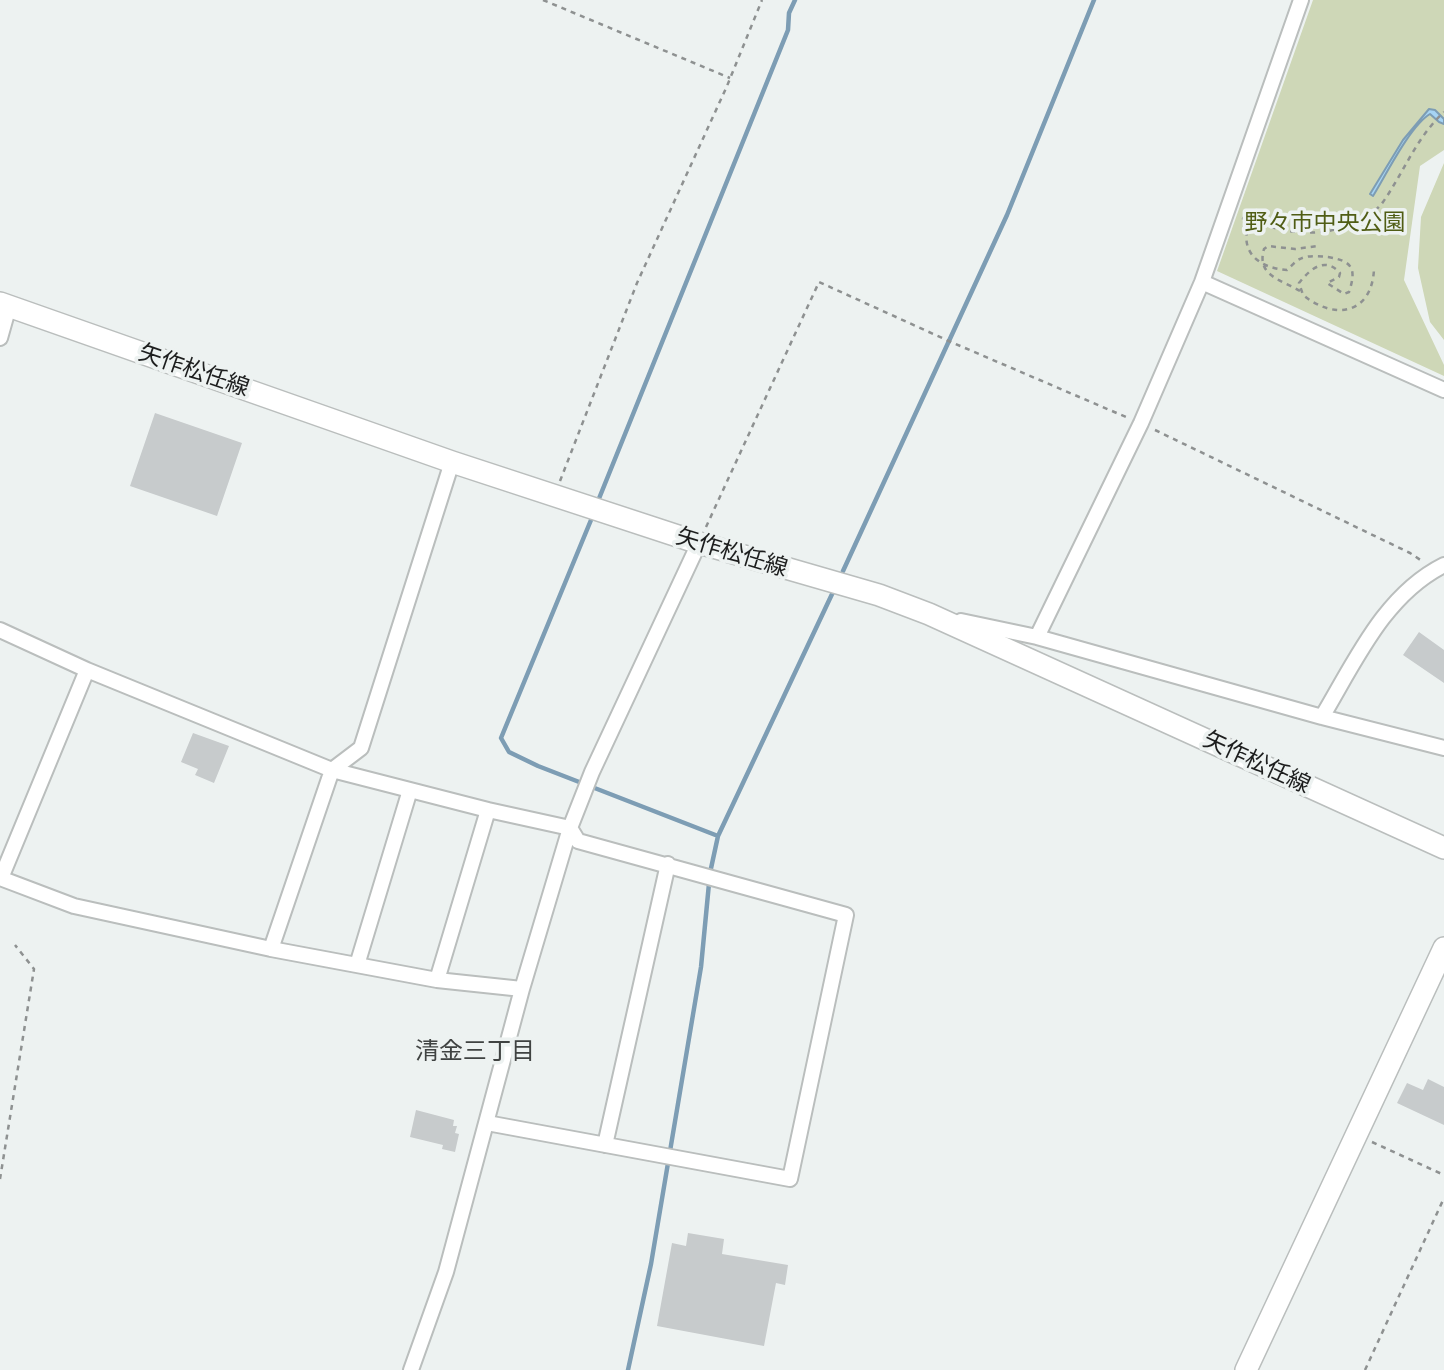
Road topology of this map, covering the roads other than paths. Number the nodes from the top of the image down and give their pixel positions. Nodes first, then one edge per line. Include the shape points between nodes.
1 (1301, 0) edge
2 (1202, 282) junction
3 (5, 305) edge
4 (0, 338) edge
5 (1444, 390) edge
6 (452, 462) junction
7 (699, 543) junction
8 (1441, 571) edge
9 (929, 614) junction
10 (1, 633) edge
11 (1037, 637) junction
12 (87, 670) junction
13 (1322, 717) junction
14 (1444, 748) edge
15 (332, 769) junction
16 (410, 790) junction
17 (488, 810) junction
18 (570, 828) junction
19 (1444, 848) edge
20 (668, 864) junction
21 (0, 878) edge
22 (1444, 948) edge
23 (271, 950) junction
24 (357, 965) junction
25 (437, 980) junction
26 (522, 989) junction
27 (487, 1123) junction
28 (605, 1145) junction
29 (411, 1370) edge
30 (1246, 1370) edge

1 - 2 street
2 - 5 street
2 - 11 street via 1141,423
3 - 4 street
3 - 6 main road, 矢作松任線
6 - 7 main road, 矢作松任線
6 - 15 street via 360,748
7 - 9 main road, 矢作松任線
7 - 18 street
8 - 13 street via 1423,576 1380,620
9 - 11 street
9 - 19 main road, 矢作松任線
10 - 12 street
11 - 13 street
12 - 15 street
12 - 21 street
13 - 14 street
15 - 16 street
15 - 23 street
16 - 17 street
16 - 24 street
17 - 18 street
17 - 25 street
18 - 20 street via 578,841
18 - 26 street
20 - 28 street
20 - 28 street via 846,915 790,1179
21 - 23 street via 74,906
22 - 30 main road
23 - 24 street
24 - 25 street
25 - 26 street
26 - 27 street
27 - 28 street
27 - 29 street via 446,1272

